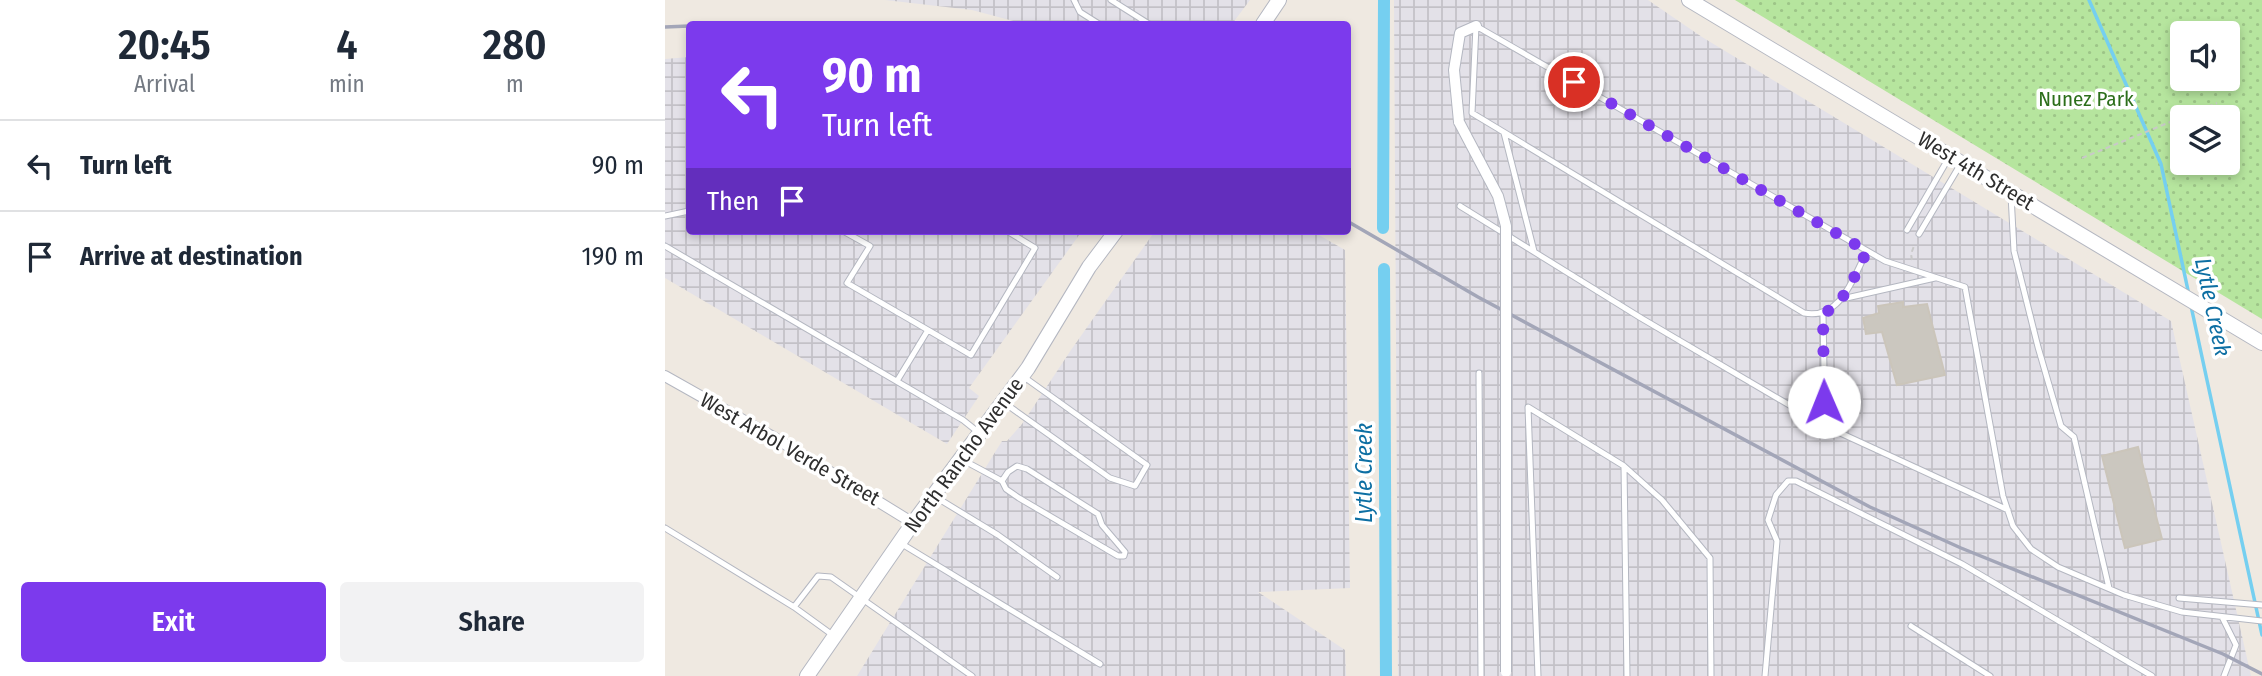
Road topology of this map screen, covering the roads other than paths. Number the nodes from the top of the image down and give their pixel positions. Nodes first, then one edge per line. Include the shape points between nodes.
1 (1074, 0) edge
2 (1111, 0) edge
3 (1279, 0) edge
4 (1689, 0) edge
5 (1095, 21) edge
6 (1144, 21) edge
7 (1265, 21) edge
8 (1476, 26) junction
9 (1504, 133) junction
10 (1956, 159) junction
11 (2011, 192) junction
12 (1460, 206) dead end
13 (686, 212) edge
14 (665, 216) edge
15 (1907, 230) dead end
16 (1919, 234) dead end
17 (850, 235) edge
18 (1014, 235) edge
19 (1114, 235) edge
20 (665, 246) edge
21 (1534, 251) junction
22 (1867, 251) junction
23 (1937, 278) junction
24 (1842, 299) junction
25 (1823, 314) junction
26 (927, 330) junction
27 (2262, 343) edge
28 (1479, 373) dead end
29 (665, 376) edge
30 (1022, 376) junction
31 (897, 381) junction
32 (1003, 402) junction
33 (1825, 426) junction
34 (989, 429) junction
35 (961, 459) junction
36 (1624, 466) junction
37 (1002, 481) junction
38 (934, 496) junction
39 (2008, 510) junction
40 (913, 523) junction
41 (665, 527) edge
42 (900, 542) junction
43 (1057, 577) dead end
44 (2109, 588) junction
45 (862, 597) junction
46 (2179, 598) dead end
47 (2262, 605) edge
48 (794, 607) junction
49 (2224, 618) junction
50 (2262, 621) edge
51 (1911, 626) dead end
52 (834, 636) junction
53 (1100, 664) dead end
54 (1506, 674) edge
55 (807, 676) edge
56 (972, 676) edge
57 (1481, 676) edge
58 (1538, 676) edge
59 (1627, 676) edge
60 (1710, 676) edge
61 (1765, 676) edge
62 (1990, 676) edge
63 (2152, 676) edge
64 (2224, 676) edge

1 - 5 lane via 1080,12
2 - 6 lane
3 - 7 street
4 - 10 street, West 4th Street
8 - 9 lane via 1472,113
8 - 22 lane
8 - 54 street, bridge via 1460,33 1454,70 1459,122 1498,196 1506,226
9 - 21 lane
9 - 25 lane via 1804,313
10 - 11 street, West 4th Street
10 - 15 lane
10 - 16 lane
11 - 27 street, West 4th Street
11 - 44 lane via 2017,264 2061,426 2074,437
12 - 21 lane
13 - 14 lane
17 - 26 lane via 870,246 847,283
18 - 26 lane via 1035,248 971,355
19 - 30 street, North Rancho Avenue
20 - 31 lane
21 - 33 lane
22 - 23 lane
22 - 24 lane
23 - 24 lane
23 - 39 lane via 1965,287
24 - 25 lane
25 - 33 lane
26 - 31 lane
28 - 57 lane
29 - 40 street, West Arbol Verde Street
30 - 32 street, North Rancho Avenue
30 - 32 lane via 1147,465 1135,486 1110,478
31 - 34 lane via 963,420
32 - 34 street, North Rancho Avenue
33 - 39 lane
34 - 35 street, North Rancho Avenue
35 - 37 lane
35 - 38 street, North Rancho Avenue
36 - 58 lane via 1528,407
36 - 59 lane
36 - 60 lane via 1662,500 1710,558
37 - 37 lane via 1019,498 1123,556 1125,552 1098,514 1027,469 1017,467
38 - 40 street, North Rancho Avenue
38 - 43 lane
39 - 44 lane via 2013,526 2031,549 2058,567
40 - 42 street, North Rancho Avenue
41 - 48 lane
42 - 45 street, North Rancho Avenue
42 - 53 lane
44 - 49 lane via 2182,612
45 - 48 lane via 831,577 818,576
45 - 52 street, North Rancho Avenue
45 - 56 lane
46 - 47 lane
48 - 52 lane
49 - 50 lane
49 - 64 lane via 2236,645
51 - 62 lane
52 - 55 street, North Rancho Avenue
61 - 63 lane via 1777,541 1769,520 1776,495 1788,481 1796,481 1962,564

